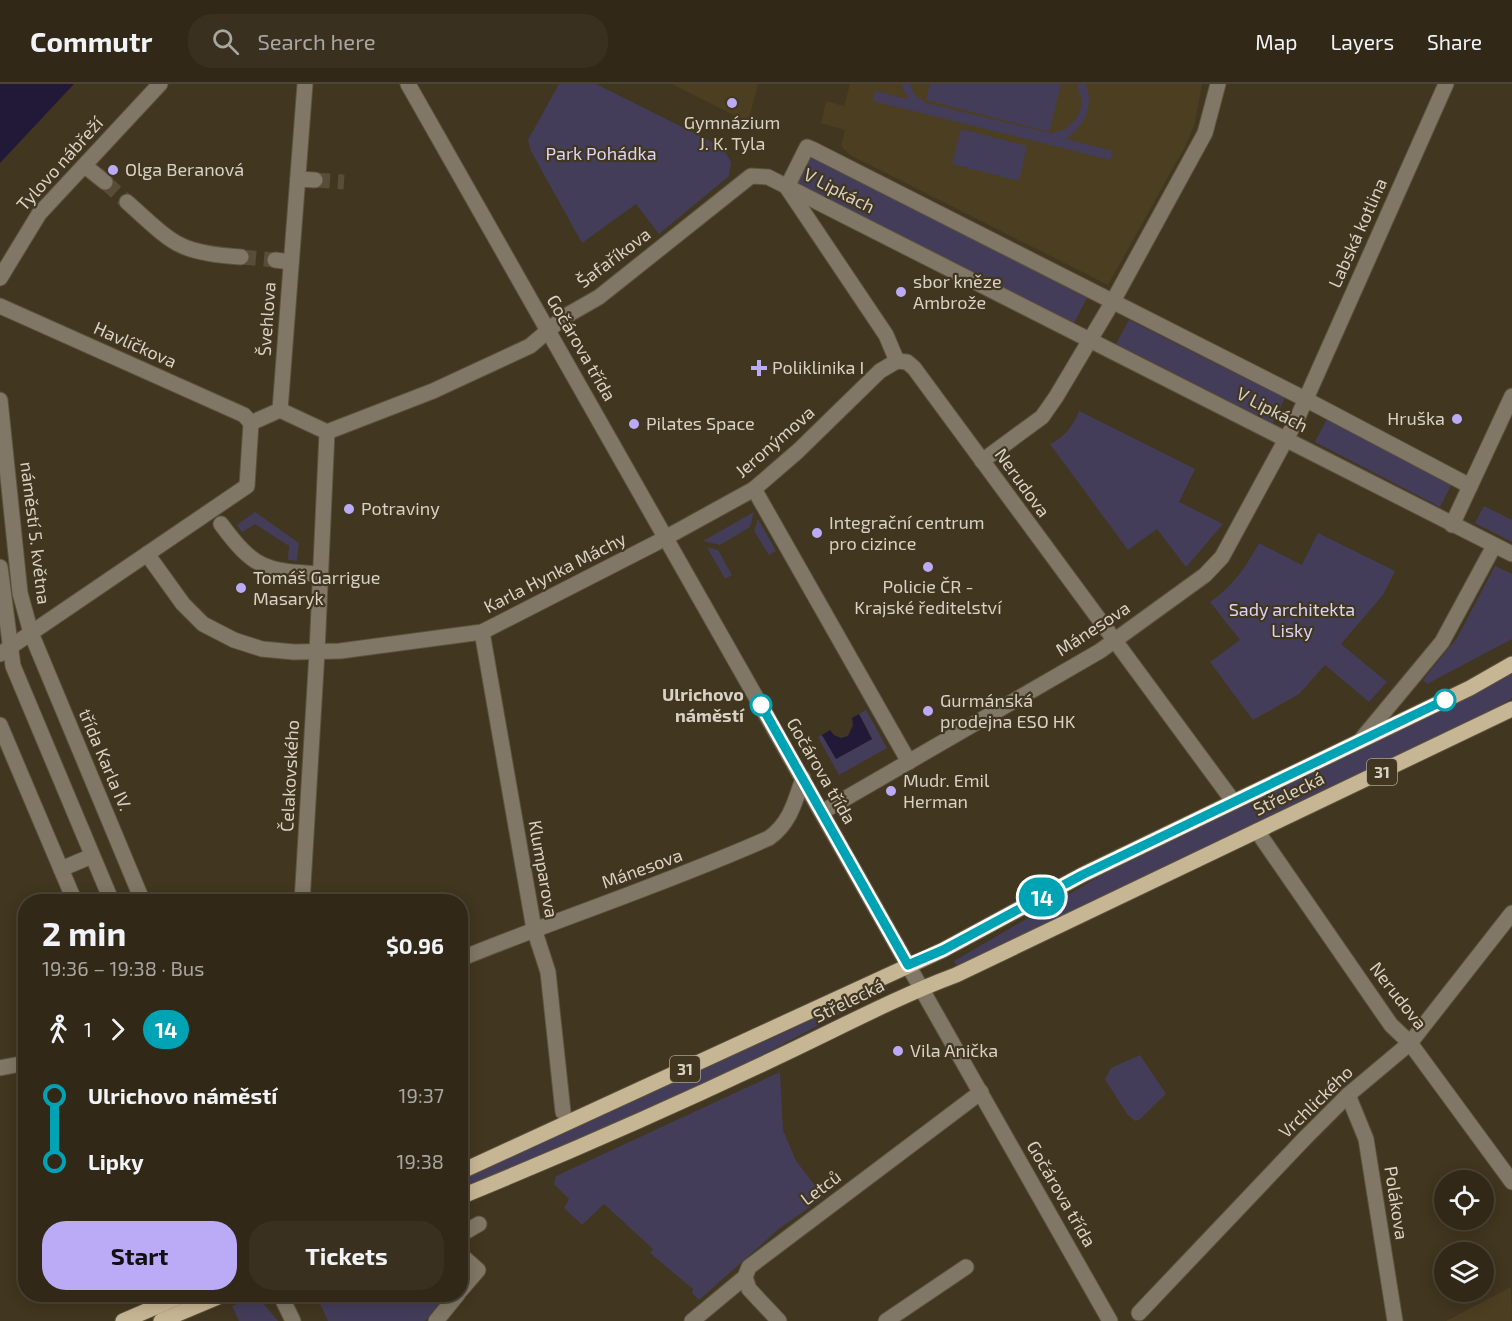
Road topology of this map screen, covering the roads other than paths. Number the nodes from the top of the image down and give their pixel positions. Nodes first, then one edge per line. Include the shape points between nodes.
1 (160, 84) edge
2 (305, 84) edge
3 (408, 84) edge
4 (1218, 84) edge
5 (1446, 84) edge
6 (85, 165) junction
7 (298, 178) junction
8 (315, 180) tunnel mouth
9 (105, 182) tunnel mouth
10 (787, 187) junction
11 (127, 202) tunnel mouth
12 (241, 258) tunnel mouth
13 (274, 260) tunnel mouth
14 (291, 262) junction
15 (0, 278) edge
16 (1112, 303) junction
17 (0, 306) edge
18 (548, 330) junction
19 (1088, 340) junction
20 (897, 361) junction
21 (1512, 396) edge
22 (1305, 399) junction
23 (0, 400) edge
24 (280, 410) junction
25 (251, 423) junction
26 (327, 432) junction
27 (1287, 439) junction
28 (982, 461) junction
29 (1470, 486) junction
30 (754, 489) junction
31 (221, 524) dead end
32 (1452, 525) junction
33 (666, 538) junction
34 (1494, 546) junction
35 (147, 554) junction
36 (1512, 554) edge
37 (0, 567) edge
38 (319, 574) junction
39 (482, 632) junction
40 (31, 633) junction
41 (1114, 642) junction
42 (4, 644) edge
43 (318, 652) junction
44 (1512, 664) edge
45 (1512, 709) edge
46 (0, 725) edge
47 (1360, 741) junction
48 (909, 762) junction
49 (803, 778) junction
50 (1233, 801) junction
51 (822, 812) junction
52 (1257, 831) junction
53 (92, 856) junction
54 (61, 869) junction
55 (72, 894) edge
56 (109, 894) edge
57 (140, 894) edge
58 (303, 894) edge
59 (1512, 914) edge
60 (534, 929) junction
61 (468, 956) edge
62 (908, 965) junction
63 (921, 988) junction
64 (1410, 1043) junction
65 (18, 1065) edge
66 (0, 1068) edge
67 (981, 1092) junction
68 (1348, 1095) junction
69 (563, 1112) dead end
70 (468, 1168) edge
71 (1512, 1182) edge
72 (468, 1194) edge
73 (480, 1224) dead end
74 (468, 1231) edge
75 (468, 1261) edge
76 (966, 1267) dead end
77 (745, 1277) junction
78 (468, 1282) edge
79 (167, 1302) edge
80 (206, 1302) edge
81 (284, 1302) edge
82 (452, 1302) edge
83 (1139, 1313) dead end
84 (123, 1321) edge
85 (161, 1321) edge
86 (293, 1321) edge
87 (436, 1321) edge
88 (692, 1321) edge
89 (779, 1321) edge
90 (886, 1321) edge
91 (1110, 1321) edge
92 (1395, 1321) edge

1 - 6 street, Tylovo nábřeží
2 - 7 street, Švehlova
3 - 18 street, Gočárova třída
4 - 16 street via 1205,133
5 - 22 street, Labská kotlina
6 - 9 street
6 - 15 street, Tylovo nábřeží via 39,214
7 - 8 street
7 - 14 street, Švehlova
10 - 16 street, V Lipkách via 807,147
10 - 18 street, Šafaříkova via 768,177 751,176 599,297
10 - 19 street, V Lipkách
10 - 20 street via 886,335
11 - 12 street via 175,245 202,255
13 - 14 street
14 - 24 street, Švehlova
16 - 19 street
16 - 22 street, V Lipkách
17 - 25 street, Havlíčkova via 244,415
18 - 26 street, Šafaříkova via 530,346 433,391
18 - 33 street, Gočárova třída
19 - 27 street, V Lipkách
19 - 28 street via 1042,417
20 - 28 street, Nerudova via 914,368
20 - 30 street, Jeronýmova via 880,371
21 - 29 street
22 - 27 street, Mánesova
22 - 29 street, V Lipkách
23 - 40 street, náměstí 5. května via 20,593
24 - 25 street
24 - 26 street
25 - 35 street via 247,486
26 - 38 street, Čelakovského
27 - 32 street, V Lipkách
27 - 41 street, Mánesova via 1222,557 1205,575
28 - 41 street, Nerudova
29 - 32 street
30 - 33 street, Jeronýmova
30 - 48 street
31 - 38 street via 256,563 279,571
32 - 34 street, V Lipkách
33 - 39 street, Karla Hynka Máchy
33 - 49 street, Gočárova třída
34 - 36 street, V Lipkách
34 - 47 street, Střelecká via 1442,642
35 - 40 street
35 - 43 street, Karla Hynka Máchy via 183,604 203,624 262,649
37 - 42 street
38 - 43 street, Čelakovského
39 - 43 street, Karla Hynka Máchy
39 - 60 street, Klumparova
40 - 42 street
40 - 57 street, třída Karla IV.
41 - 48 street, Mánesova
41 - 50 street, Nerudova
42 - 53 street
43 - 58 street, Čelakovského
44 - 47 main road, Střelecká / 31
45 - 52 main road, Střelecká / 31
46 - 54 street
47 - 50 main road, Střelecká / 31
48 - 51 street, Mánesova
49 - 51 street, Gočárova třída
49 - 60 street, Mánesova via 788,820 769,838 693,872
50 - 62 main road, Střelecká / 31
51 - 62 street, Gočárova třída
52 - 63 main road, Střelecká / 31 via 956,975
52 - 64 street, Nerudova via 1391,1025
53 - 54 street
53 - 56 street
54 - 55 street
59 - 64 street, Vrchlického
60 - 61 street, Mánesova
60 - 69 street, Klumparova via 548,972
62 - 63 street, Gočárova třída
62 - 70 main road, Střelecká / 31
63 - 67 street, Gočárova třída
63 - 72 main road, Střelecká / 31 via 583,1146
64 - 68 street, Vrchlického
64 - 71 street, Nerudova
65 - 66 street
67 - 77 street, Letců via 749,1267
67 - 91 street, Gočárova třída
68 - 83 street, Vrchlického
68 - 92 street, Polákova via 1366,1138
73 - 74 street
75 - 78 street via 478,1270
76 - 90 street
77 - 88 street, Letců
77 - 89 street via 749,1289
79 - 84 main road
80 - 85 main road
81 - 86 street
82 - 87 street

